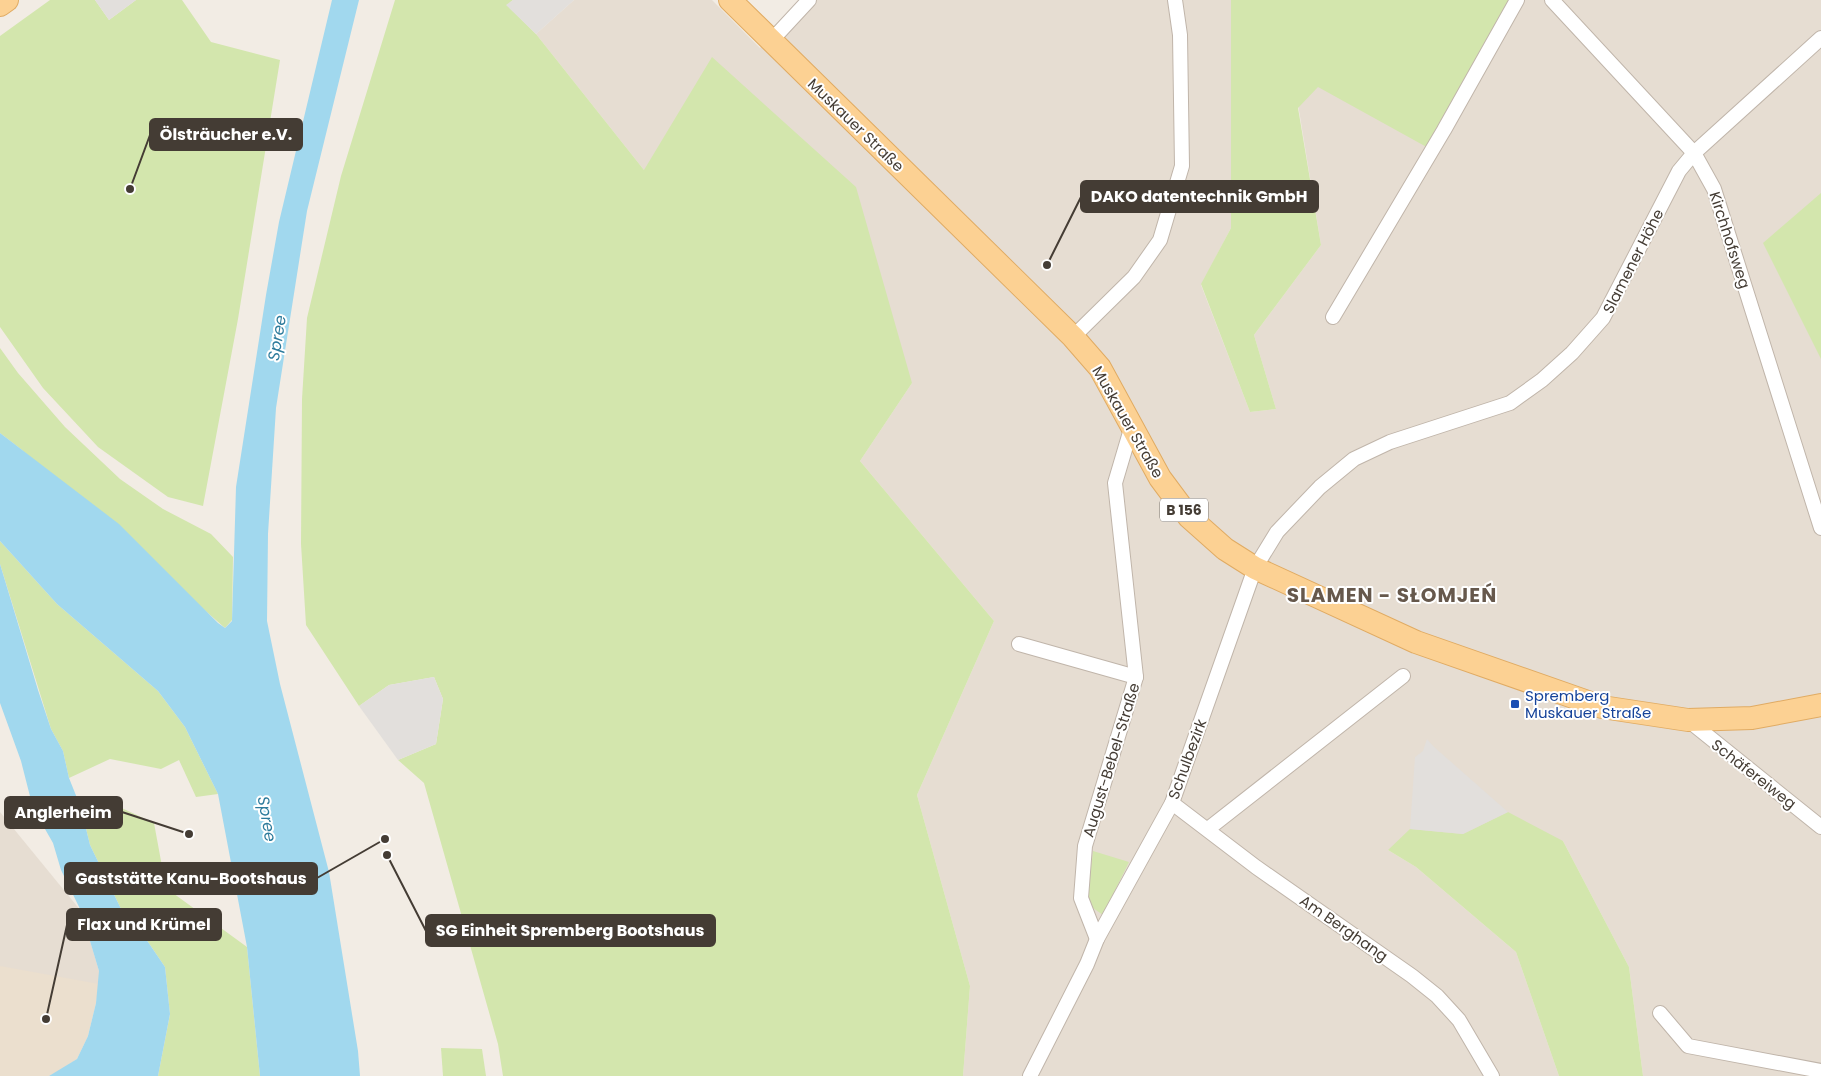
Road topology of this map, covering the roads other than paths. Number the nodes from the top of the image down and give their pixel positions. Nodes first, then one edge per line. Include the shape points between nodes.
1 (7, 0) edge
2 (730, 0) edge
3 (810, 0) edge
4 (1175, 0) edge
5 (1516, 0) edge
6 (1552, 0) edge
7 (0, 5) edge
8 (1821, 38) edge
9 (771, 41) junction
10 (1694, 153) junction
11 (1334, 317) dead end
12 (1073, 336) junction
13 (1131, 429) junction
14 (1821, 528) edge
15 (1254, 568) junction
16 (1018, 644) dead end
17 (1403, 676) dead end
18 (1136, 677) junction
19 (1821, 705) edge
20 (1688, 720) junction
21 (1172, 803) junction
22 (1821, 827) edge
23 (1208, 829) junction
24 (1097, 940) junction
25 (1660, 1013) dead end
26 (1821, 1070) edge
27 (1030, 1076) edge
28 (1492, 1076) edge

1 - 7 main road
2 - 9 main road, Muskauer Straße / B 156
3 - 9 street
4 - 12 street via 1180,35 1182,166 1160,240 1134,277
5 - 11 street
6 - 10 street, Kirchhofsweg
8 - 10 street, Slamener Höhe
9 - 12 main road, Muskauer Straße / B 156
10 - 14 street, Kirchhofsweg via 1714,189
10 - 15 street, Slamener Höhe via 1679,171 1604,318 1572,353 1510,403 1390,442 1354,459 1320,487 1277,532
12 - 13 main road, Muskauer Straße / B 156 via 1100,368
13 - 15 main road, Muskauer Straße / B 156 via 1160,478 1189,517 1225,549
13 - 18 street, August-Bebel-Straße via 1115,483
15 - 20 main road, Muskauer Straße / B 156 via 1380,627 1447,654 1602,707
15 - 21 street, Schulbezirk
16 - 18 street
17 - 23 street
18 - 24 street, August-Bebel-Straße via 1084,846 1081,898
19 - 20 main road, Muskauer Straße / B 156 via 1752,718
20 - 22 street, Schäfereiweg
21 - 23 street, Am Berghang
21 - 24 street, Schulbezirk
23 - 28 street, Am Berghang via 1437,996 1459,1020
24 - 27 street
25 - 26 street via 1688,1046

